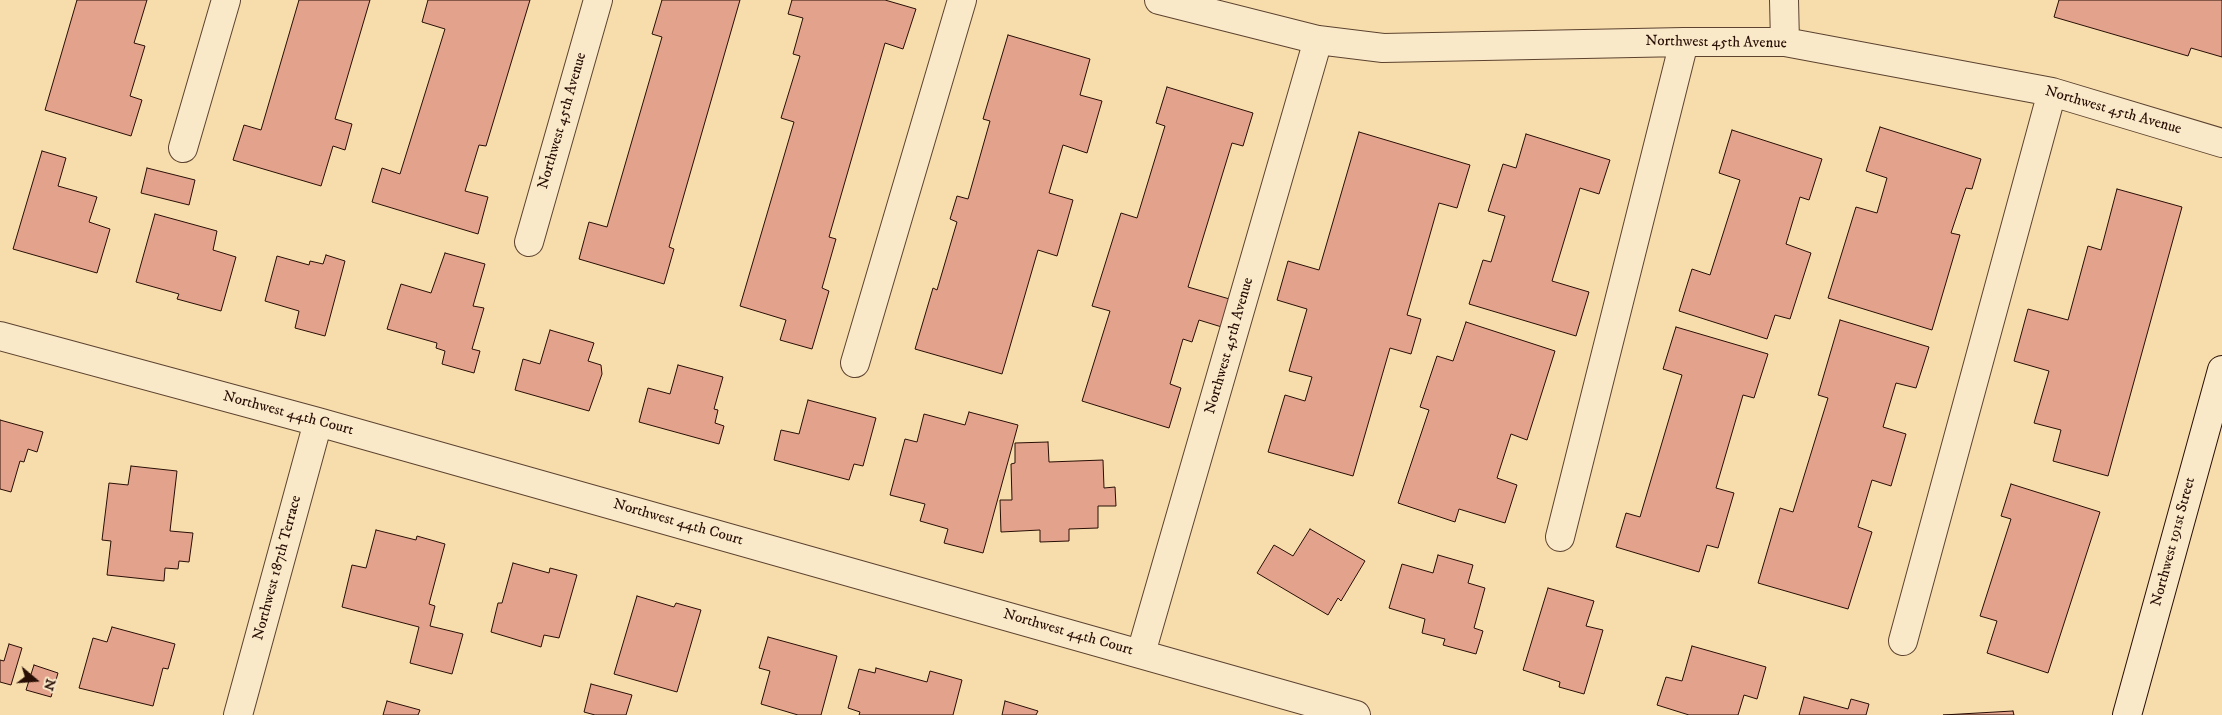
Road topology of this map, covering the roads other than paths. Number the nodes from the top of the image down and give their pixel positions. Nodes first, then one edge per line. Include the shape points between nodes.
1 (226, 0) edge
2 (598, 0) edge
3 (962, 0) edge
4 (1159, 0) edge
5 (1784, 0) edge
6 (1318, 40) junction
7 (1684, 42) junction
8 (1785, 42) junction
9 (2052, 92) junction
10 (2222, 143) edge
11 (183, 148) dead end
12 (529, 242) dead end
13 (0, 336) edge
14 (854, 363) dead end
15 (2222, 370) edge
16 (318, 422) junction
17 (1560, 538) dead end
18 (1903, 641) dead end
19 (1142, 653) junction
20 (238, 715) edge
21 (1356, 715) edge
22 (2127, 715) edge

1 - 11 street
2 - 12 street, Northwest 45th Avenue
3 - 14 street
4 - 6 street, Northwest 45th Avenue
5 - 8 street
6 - 7 street, Northwest 45th Avenue via 1383,48
6 - 19 street, Northwest 45th Avenue
7 - 8 street, Northwest 45th Avenue
7 - 17 street
8 - 9 street, Northwest 45th Avenue
9 - 10 street, Northwest 45th Avenue
9 - 18 street
13 - 16 street, Northwest 44th Court
15 - 22 street, Northwest 191st Street
16 - 19 street, Northwest 44th Court
16 - 20 street, Northwest 187th Terrace
19 - 21 street, Northwest 44th Court

